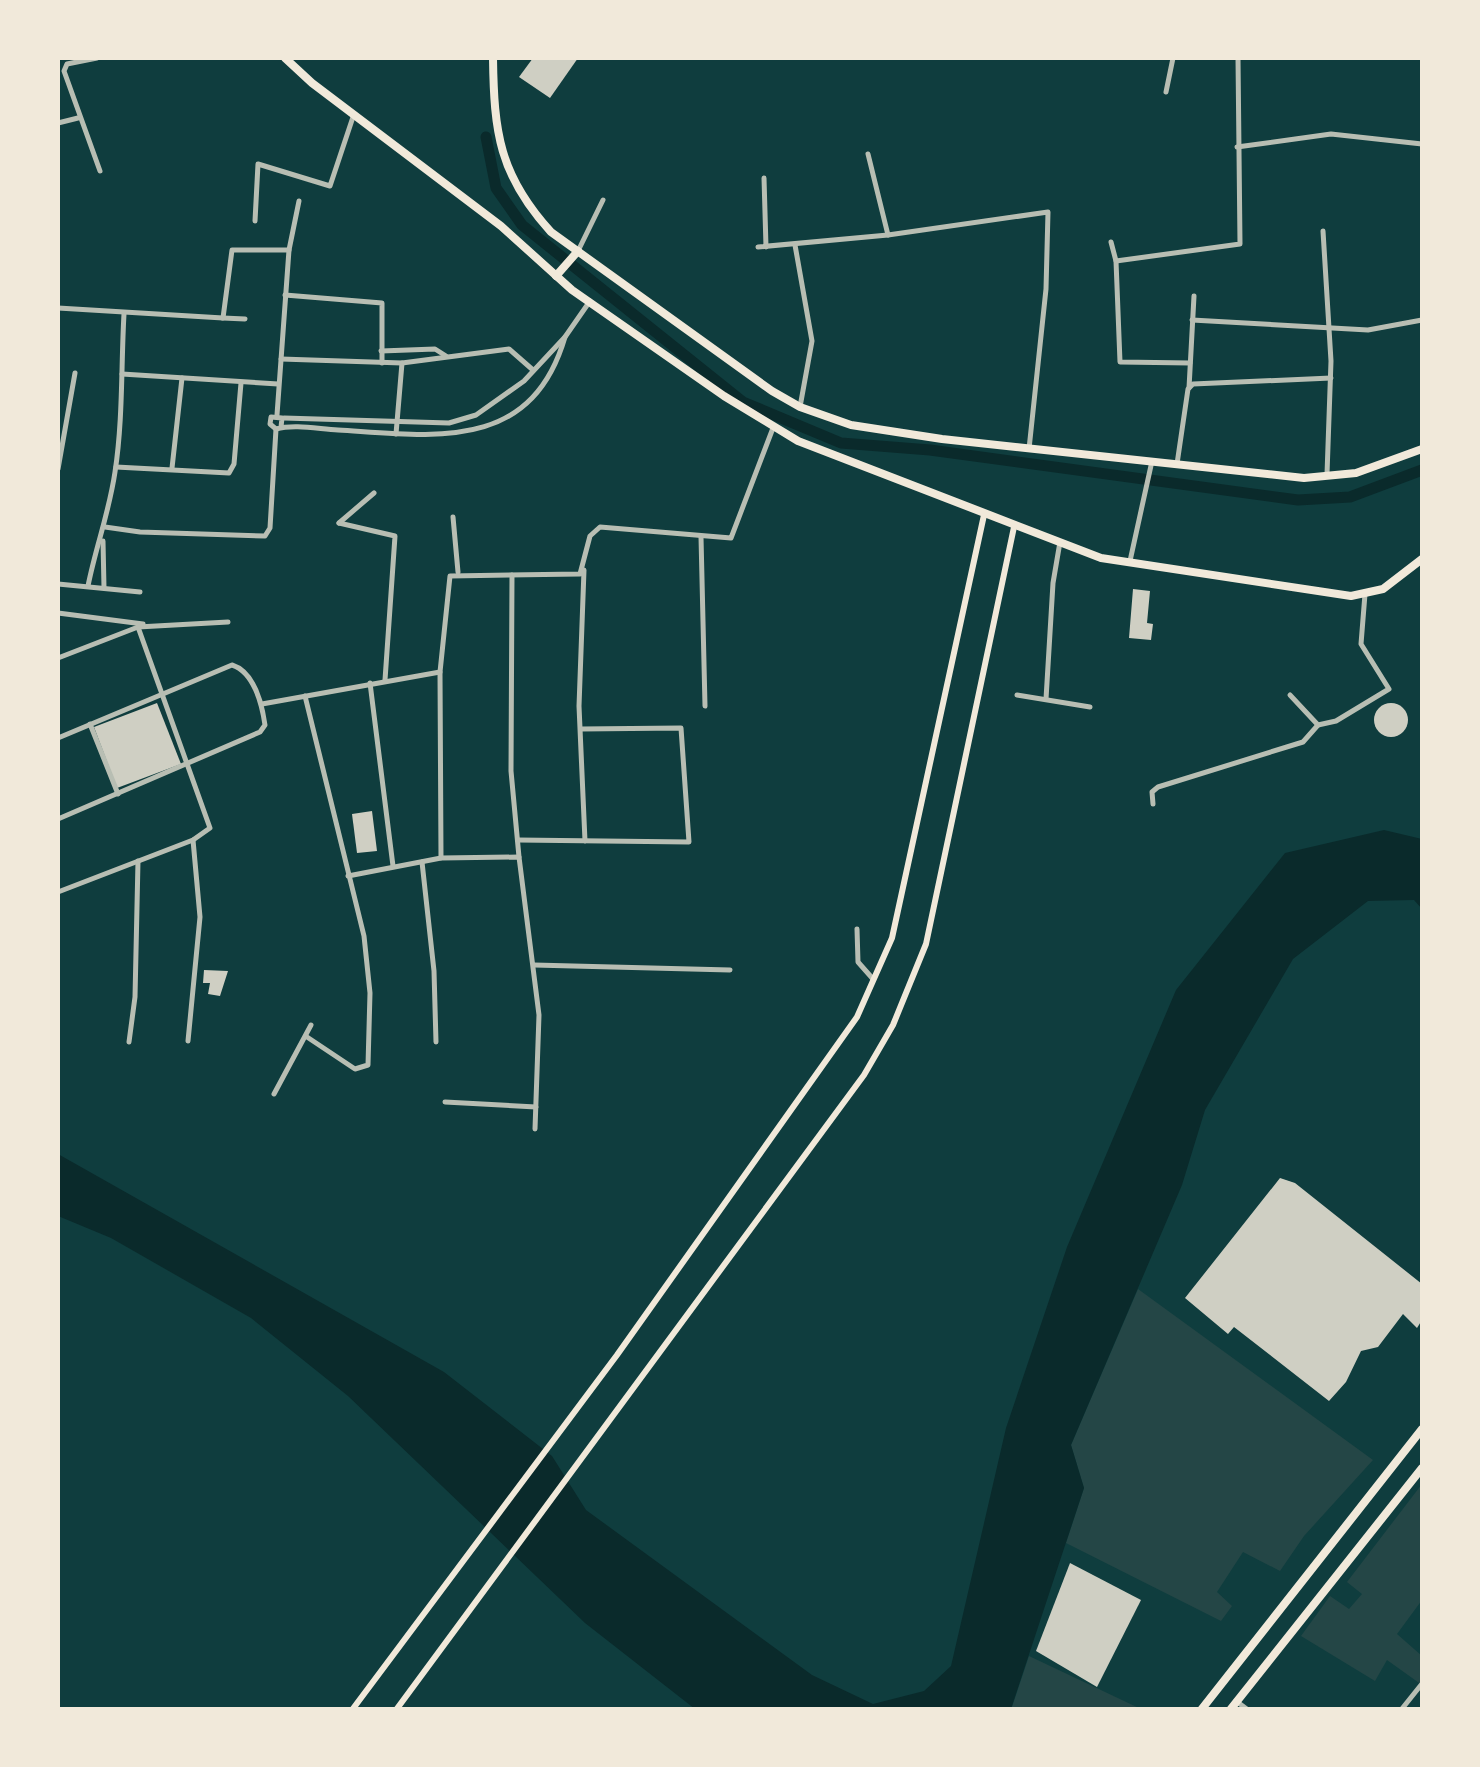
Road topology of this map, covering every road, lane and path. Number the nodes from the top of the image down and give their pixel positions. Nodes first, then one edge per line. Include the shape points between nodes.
1 (97, 58) edge
2 (285, 58) edge
3 (493, 58) edge
4 (1173, 58) edge
5 (1238, 58) edge
6 (61, 77) edge
7 (1166, 92) dead end
8 (354, 114) junction
9 (78, 118) junction
10 (58, 123) edge
11 (1422, 144) edge
12 (1238, 147) junction
13 (868, 154) dead end
14 (100, 171) dead end
15 (764, 178) dead end
16 (603, 200) dead end
17 (299, 201) dead end
18 (255, 221) dead end
19 (1323, 231) dead end
20 (888, 236) junction
21 (1111, 242) dead end
22 (796, 245) junction
23 (289, 250) junction
24 (578, 251) junction
25 (1116, 261) junction
26 (556, 276) junction
27 (285, 295) junction
28 (1194, 296) dead end
29 (590, 301) junction
30 (58, 308) edge
31 (124, 314) junction
32 (222, 318) junction
33 (244, 320) dead end
34 (1192, 320) junction
35 (1422, 320) edge
36 (1328, 324) junction
37 (565, 337) junction
38 (381, 351) junction
39 (446, 357) junction
40 (281, 359) junction
41 (382, 363) junction
42 (402, 363) junction
43 (1190, 363) junction
44 (532, 370) junction
45 (75, 373) dead end
46 (121, 374) junction
47 (182, 378) junction
48 (1330, 378) junction
49 (241, 383) junction
50 (278, 384) junction
51 (1188, 389) junction
52 (800, 407) junction
53 (279, 416) junction
54 (397, 420) junction
55 (455, 422) junction
56 (278, 428) junction
57 (773, 428) junction
58 (396, 434) junction
59 (455, 436) junction
60 (1030, 449) junction
61 (1422, 449) edge
62 (1152, 461) junction
63 (1177, 464) junction
64 (116, 467) junction
65 (172, 468) junction
66 (58, 469) edge
67 (1327, 478) junction
68 (374, 493) dead end
69 (984, 515) junction
70 (453, 517) dead end
71 (105, 527) junction
72 (1014, 527) junction
73 (701, 537) junction
74 (103, 541) junction
75 (1060, 542) junction
76 (1422, 558) edge
77 (1130, 563) junction
78 (584, 570) junction
79 (458, 572) junction
80 (512, 575) junction
81 (58, 584) edge
82 (88, 586) junction
83 (104, 588) junction
84 (140, 592) dead end
85 (1364, 594) junction
86 (58, 613) edge
87 (228, 622) dead end
88 (146, 624) junction
89 (138, 627) junction
90 (58, 658) edge
91 (440, 672) junction
92 (386, 680) junction
93 (370, 683) junction
94 (159, 694) junction
95 (1017, 695) dead end
96 (1290, 695) dead end
97 (304, 696) junction
98 (1046, 699) junction
99 (262, 704) junction
100 (705, 706) dead end
101 (1090, 706) dead end
102 (90, 724) junction
103 (1318, 725) junction
104 (581, 728) junction
105 (58, 738) edge
106 (184, 766) junction
107 (118, 794) junction
108 (1153, 804) dead end
109 (58, 819) edge
110 (193, 840) junction
111 (518, 840) junction
112 (585, 840) junction
113 (520, 857) junction
114 (441, 858) junction
115 (138, 861) junction
116 (422, 862) junction
117 (394, 866) junction
118 (347, 876) junction
119 (58, 892) edge
120 (857, 929) dead end
121 (534, 965) junction
122 (730, 970) dead end
123 (875, 981) junction
124 (311, 1025) dead end
125 (307, 1037) junction
126 (188, 1040) dead end
127 (129, 1042) dead end
128 (436, 1042) dead end
129 (274, 1094) dead end
130 (445, 1102) dead end
131 (536, 1107) junction
132 (535, 1129) dead end
133 (1422, 1429) edge
134 (1422, 1468) edge
135 (1421, 1685) edge
136 (1236, 1701) junction
137 (352, 1710) edge
138 (396, 1710) edge
139 (1200, 1710) edge
140 (1230, 1710) edge
141 (1248, 1710) edge
142 (1401, 1710) edge

1 - 6 street via 66,64
2 - 8 main road
3 - 24 main road via 495,126 511,178 551,232
4 - 7 street
5 - 12 street
6 - 9 street
8 - 18 street via 330,186 258,164
8 - 26 main road
9 - 10 street
9 - 14 street
11 - 12 street via 1330,134
12 - 25 street via 1240,244
13 - 20 street
15 - 22 street via 762,247
16 - 24 street
17 - 23 street
19 - 36 street
20 - 22 street
20 - 60 street via 1032,211 1050,216
21 - 25 street
22 - 52 street via 812,341
23 - 27 street
23 - 32 street via 232,250
24 - 26 main road
24 - 52 main road
25 - 43 street via 1120,362
26 - 29 main road
27 - 38 street via 382,303
27 - 40 street
28 - 34 street
29 - 37 street
29 - 57 main road
30 - 31 street
31 - 32 street
31 - 46 street
32 - 33 street
34 - 36 street
34 - 43 street
35 - 36 street via 1368,330
36 - 48 street
37 - 44 street
37 - 59 street via 556,368 520,406
38 - 39 street via 435,349
38 - 41 street
39 - 42 street
39 - 44 street via 509,349
40 - 41 street
40 - 50 street
41 - 42 street
42 - 54 street
43 - 51 street
44 - 55 street via 508,394
45 - 66 street
46 - 47 street
46 - 64 street
47 - 49 street
47 - 65 street
48 - 51 street via 1202,381
48 - 67 street
49 - 50 street
49 - 65 street via 231,470
50 - 53 street
51 - 63 street
52 - 60 main road via 878,430
53 - 54 street
53 - 56 street
53 - 56 street via 269,422
54 - 55 street
54 - 58 street
55 - 59 street
56 - 58 street
56 - 71 street via 267,534
57 - 69 main road
57 - 73 street via 735,535
58 - 59 street
60 - 62 main road
61 - 67 main road
62 - 63 main road
62 - 77 street
63 - 67 main road
64 - 65 street
64 - 71 street
68 - 92 street via 339,524 395,536
69 - 72 main road
69 - 123 main road via 912,860
70 - 79 street
71 - 74 street
72 - 75 main road
72 - 138 main road via 926,944 893,1025 864,1075
73 - 78 street via 600,527 590,536
73 - 100 street
74 - 82 street
74 - 83 street
75 - 77 main road
75 - 98 street
76 - 85 main road via 1383,589
77 - 85 main road via 1335,596
78 - 80 street via 571,576
78 - 104 street
79 - 80 street
79 - 91 street via 446,587
80 - 111 street via 511,771
81 - 82 street
82 - 83 street
83 - 84 street
85 - 103 street via 1361,644 1388,689
86 - 88 street
87 - 88 street
88 - 89 street
89 - 90 street
89 - 94 street
91 - 92 street
91 - 114 street
92 - 93 street
93 - 97 street
93 - 117 street
94 - 99 street via 232,666 243,670
94 - 102 street
94 - 106 street
95 - 98 street
96 - 103 street
97 - 99 street
97 - 118 street
98 - 101 street
99 - 106 street via 262,730
102 - 105 street
102 - 107 street
103 - 108 street via 1303,742 1158,786
104 - 112 street
104 - 112 street via 681,728 691,838 674,845
106 - 107 street
106 - 110 street via 210,828
107 - 109 street
110 - 115 street
110 - 126 street via 200,917
111 - 112 street
111 - 113 street
113 - 114 street
113 - 121 street
114 - 116 street
115 - 119 street
115 - 127 street
116 - 117 street
116 - 128 street
117 - 118 street
118 - 125 street via 368,958 368,1065 355,1069
120 - 123 street via 858,962
121 - 122 street
121 - 131 street
123 - 137 main road via 830,1060
124 - 125 street
125 - 129 street
130 - 131 street
131 - 132 street
133 - 139 main road
134 - 136 main road
135 - 142 street
136 - 140 main road
136 - 141 street

